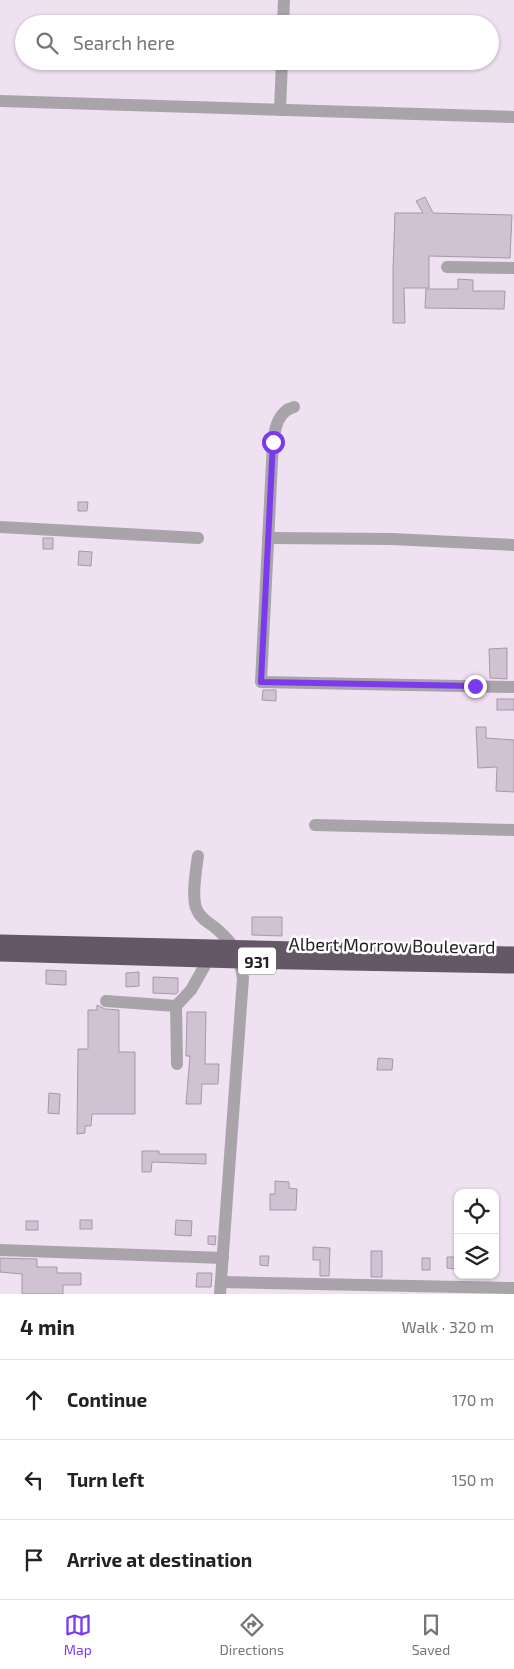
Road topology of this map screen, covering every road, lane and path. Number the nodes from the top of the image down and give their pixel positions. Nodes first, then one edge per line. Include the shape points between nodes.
1 (284, 0) edge
2 (283, 15) edge
3 (282, 70) edge
4 (0, 101) edge
5 (280, 110) junction
6 (514, 117) edge
7 (447, 267) dead end
8 (514, 268) edge
9 (294, 407) dead end
10 (0, 526) edge
11 (198, 538) dead end
12 (268, 538) junction
13 (514, 545) edge
14 (514, 687) edge
15 (315, 825) dead end
16 (514, 830) edge
17 (198, 856) dead end
18 (0, 942) edge
19 (0, 954) edge
20 (238, 954) junction
21 (514, 954) edge
22 (208, 960) junction
23 (514, 966) edge
24 (106, 1000) dead end
25 (176, 1006) junction
26 (177, 1064) dead end
27 (0, 1250) edge
28 (223, 1258) junction
29 (221, 1288) edge
30 (514, 1288) edge

1 - 2 street
3 - 5 street
4 - 5 street
5 - 6 street
7 - 8 street
9 - 12 street via 284,412 274,434
10 - 11 street
12 - 13 street via 392,539
12 - 14 street via 261,682
15 - 16 street
17 - 20 street via 194,892 196,910
18 - 20 highway, Albert Morrow Boulevard / 931
19 - 22 highway, Albert Morrow Boulevard / 931
20 - 21 highway, Albert Morrow Boulevard / 931
20 - 22 highway, Albert Morrow Boulevard / 931
20 - 23 highway, Albert Morrow Boulevard / 931
20 - 28 street via 243,978
22 - 25 street via 191,990
24 - 25 street
25 - 26 street
27 - 28 street
28 - 29 street
29 - 30 street

